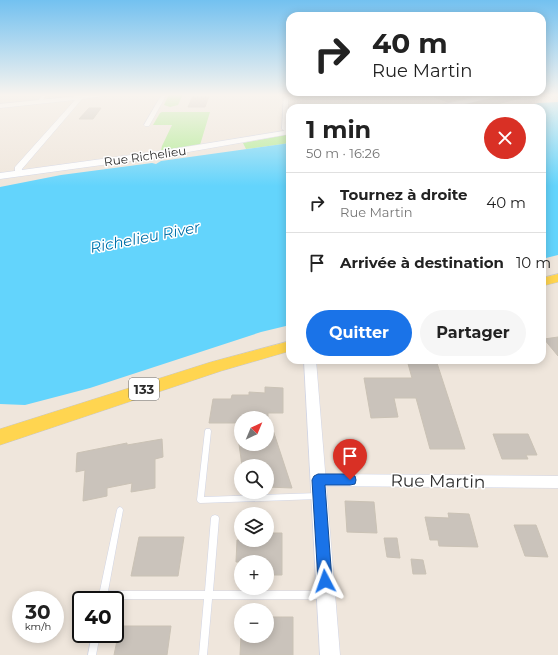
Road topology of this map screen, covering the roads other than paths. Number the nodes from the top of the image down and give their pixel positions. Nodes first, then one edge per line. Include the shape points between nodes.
1 (57, 125) edge
2 (286, 133) edge
3 (18, 173) junction
4 (0, 176) edge
5 (558, 278) edge
6 (546, 281) edge
7 (286, 347) edge
8 (310, 364) edge
9 (208, 431) dead end
10 (0, 437) edge
11 (318, 480) junction
12 (558, 482) edge
13 (319, 496) junction
14 (120, 510) dead end
15 (215, 518) dead end
16 (104, 591) edge
17 (208, 594) junction
18 (326, 595) junction
19 (124, 596) edge
20 (94, 643) edge
21 (92, 655) edge
22 (203, 655) edge
23 (330, 655) edge

1 - 3 street via 17,170
2 - 3 main road, Rue Richelieu via 141,157
3 - 4 main road, Rue Richelieu
5 - 6 main road
7 - 10 main road, 133 via 217,366
8 - 11 street
9 - 13 lane via 200,500
11 - 12 street, Rue Martin
11 - 13 street
13 - 18 street
14 - 16 lane
15 - 17 lane
17 - 18 lane
17 - 19 lane
17 - 22 lane
18 - 23 street
20 - 21 lane

